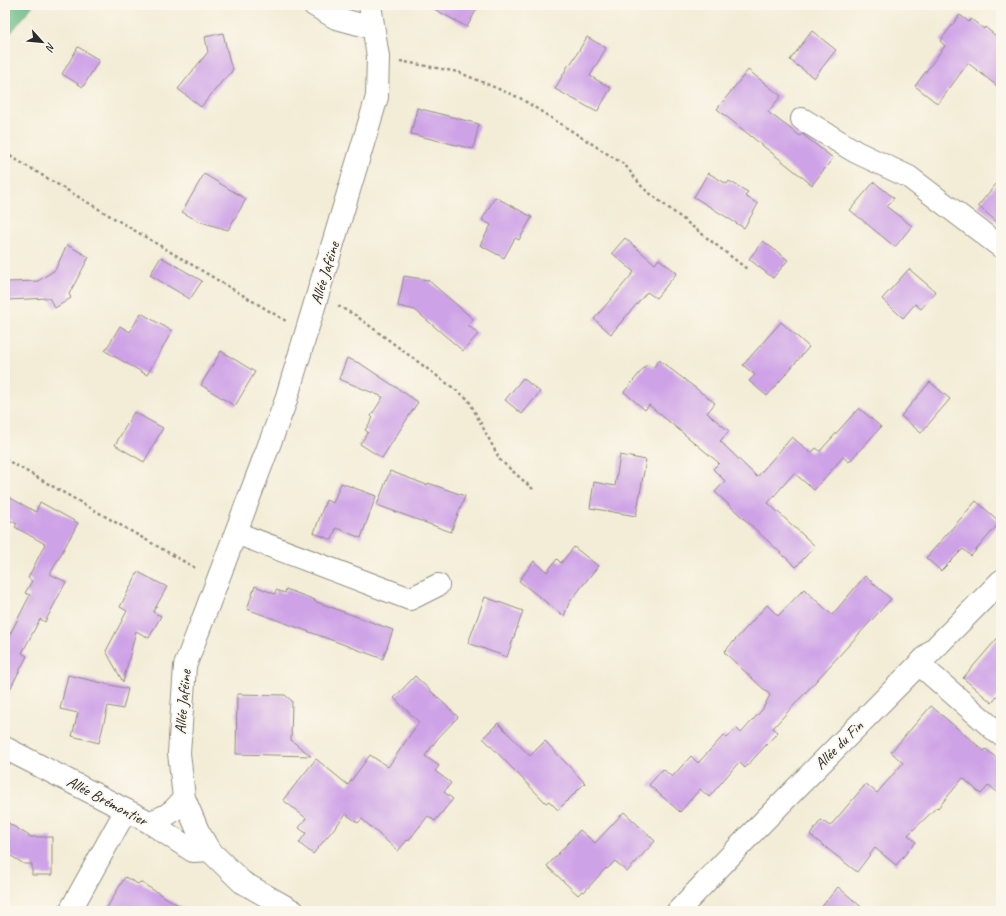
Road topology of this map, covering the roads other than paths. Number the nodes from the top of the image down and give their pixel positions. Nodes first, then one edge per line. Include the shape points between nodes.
1 (314, 5) edge
2 (370, 5) edge
3 (373, 28) junction
4 (802, 119) dead end
5 (1001, 248) edge
6 (236, 533) junction
7 (1001, 581) edge
8 (438, 585) dead end
9 (919, 664) junction
10 (1001, 733) edge
11 (5, 748) edge
12 (184, 798) junction
13 (126, 810) junction
14 (149, 822) junction
15 (209, 850) junction
16 (70, 911) edge
17 (293, 911) edge
18 (678, 911) edge

1 - 3 street via 336,18
2 - 3 street, Allée Jaféine
3 - 6 street, Allée Jaféine via 378,57 377,97 285,403
4 - 5 street via 856,152 908,177
6 - 8 street via 410,599
6 - 12 street, Allée Jaféine via 185,666 179,753
7 - 9 street, Allée du Fin
9 - 10 street
9 - 18 street, Allée du Fin
11 - 13 street, Allée Brémontier
12 - 14 street via 176,809 160,819
12 - 15 street, Allée Jaféine
13 - 14 street, Allée Brémontier
13 - 16 street
14 - 15 street, Allée Brémontier via 193,851
15 - 17 street, Allée Jaféine via 242,882

